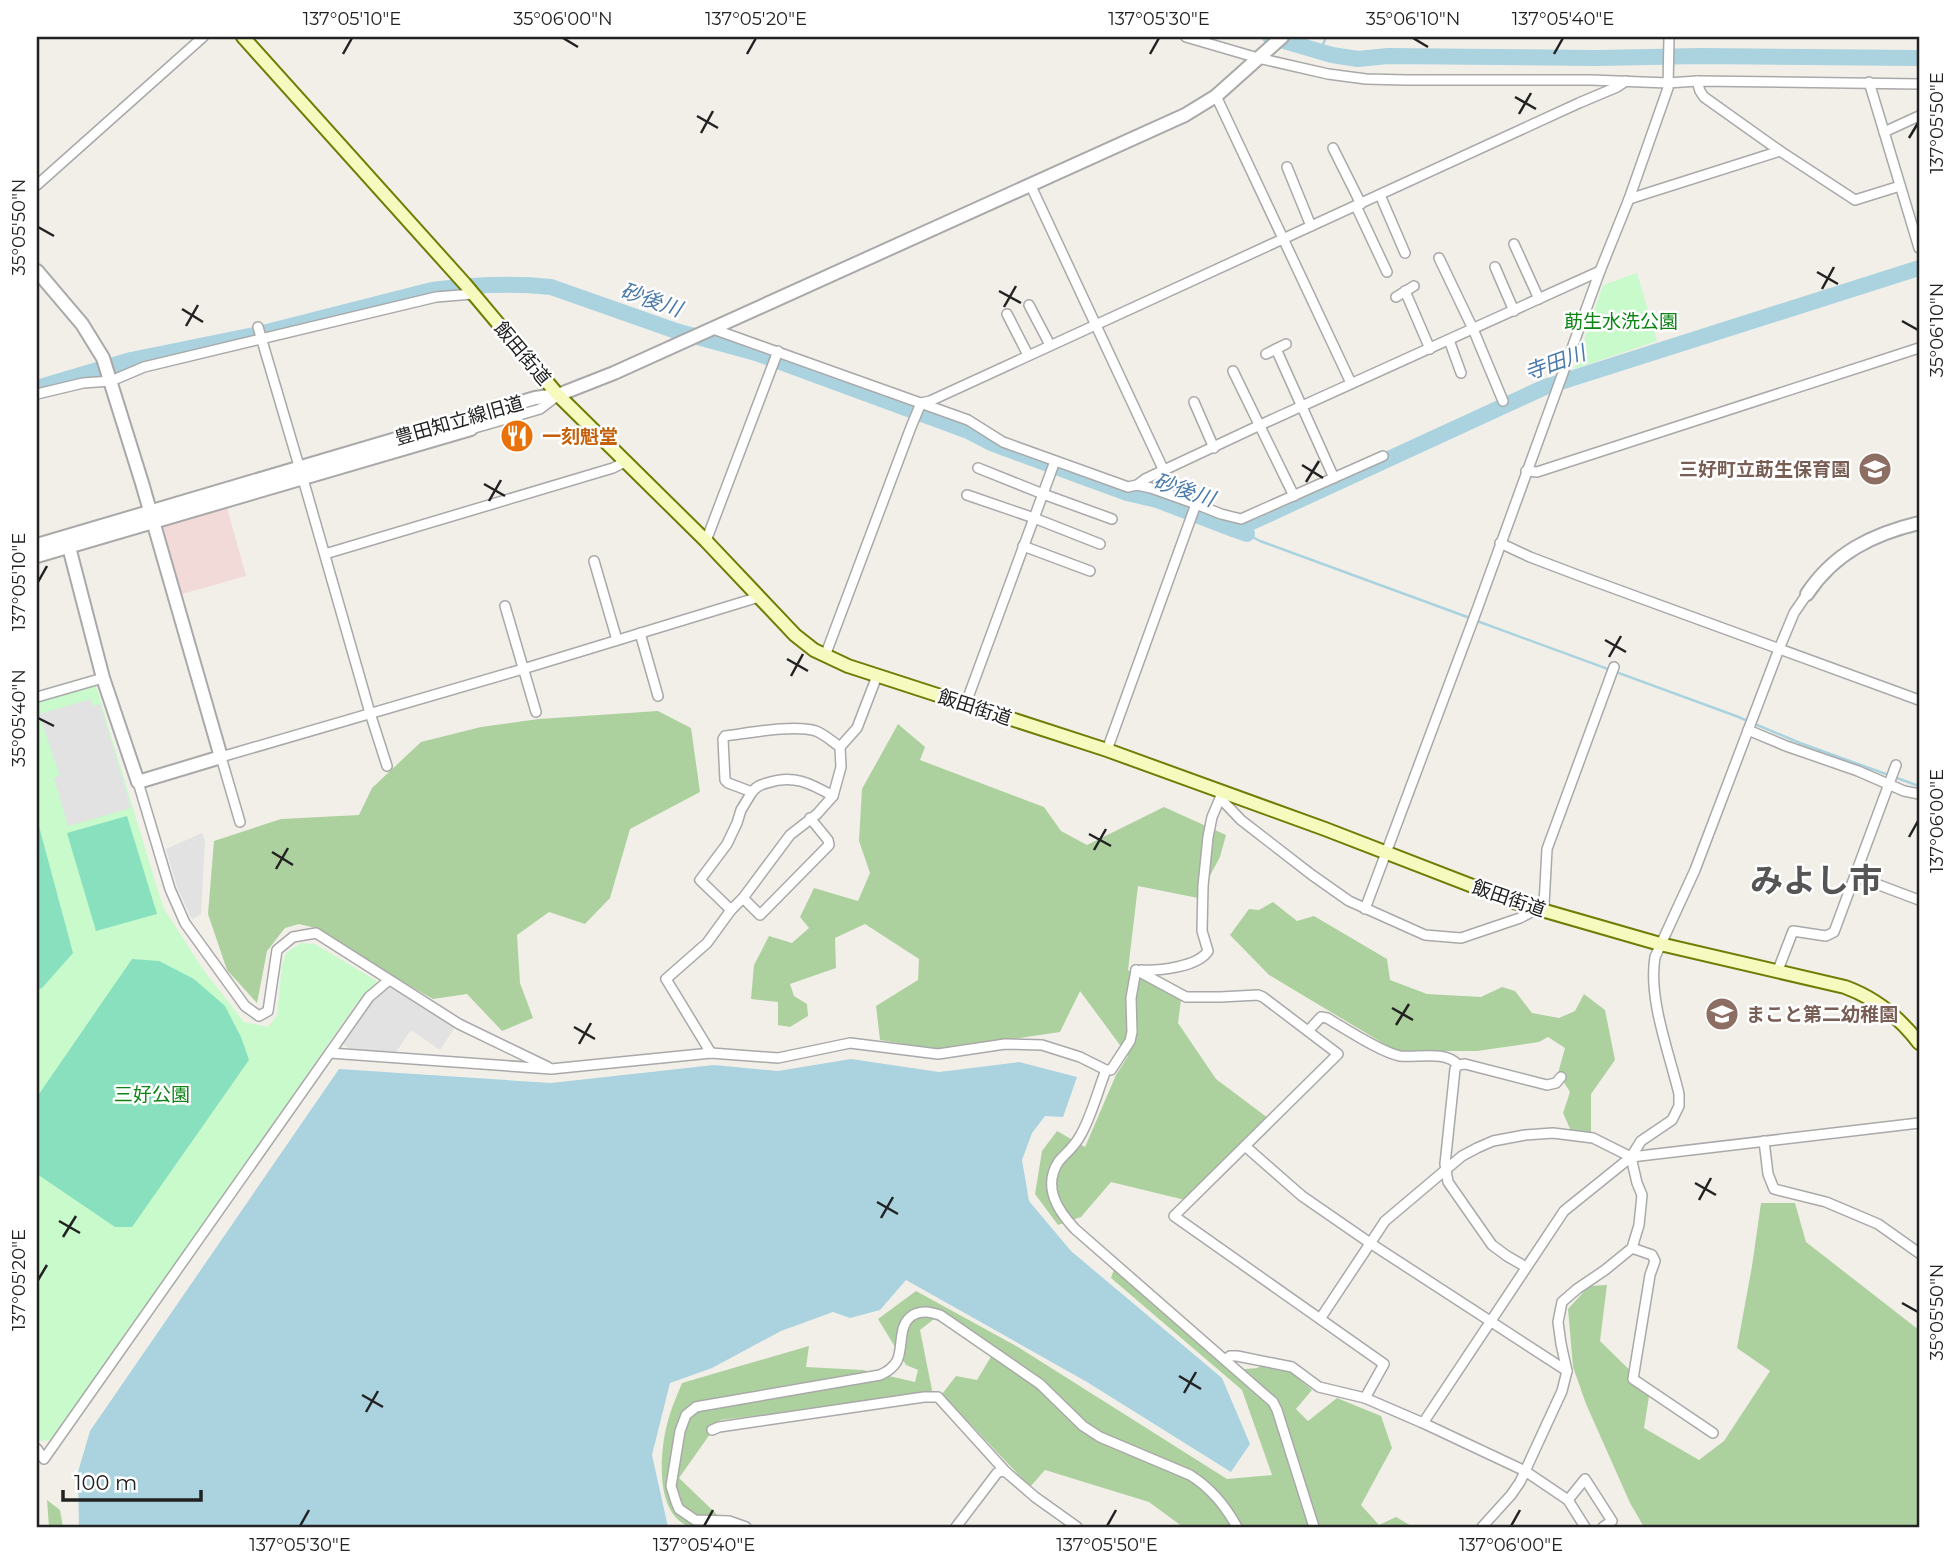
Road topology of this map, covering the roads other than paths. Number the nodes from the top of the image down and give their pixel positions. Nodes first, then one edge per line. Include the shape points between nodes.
1 (203, 37) edge
2 (243, 37) edge
3 (1186, 37) edge
4 (1282, 37) edge
5 (1669, 37) edge
6 (1258, 58) junction
7 (1626, 81) junction
8 (1669, 81) junction
9 (1697, 81) junction
10 (1869, 82) junction
11 (1919, 84) edge
12 (1216, 96) junction
13 (1919, 116) edge
14 (1884, 132) junction
15 (1333, 148) dead end
16 (1780, 151) junction
17 (1287, 167) dead end
18 (1030, 184) junction
19 (37, 185) edge
20 (1900, 186) junction
21 (1380, 195) junction
22 (1629, 199) junction
23 (1359, 205) junction
24 (1311, 226) junction
25 (1282, 239) junction
26 (1514, 244) dead end
27 (1919, 248) edge
28 (1405, 253) dead end
29 (1439, 258) dead end
30 (1495, 267) dead end
31 (37, 271) edge
32 (1600, 271) junction
33 (1387, 272) dead end
34 (1414, 286) dead end
35 (469, 290) junction
36 (1405, 291) junction
37 (1396, 297) dead end
38 (1539, 299) junction
39 (1029, 304) dead end
40 (1514, 311) junction
41 (1007, 314) dead end
42 (1095, 324) junction
43 (258, 328) dead end
44 (1474, 329) junction
45 (709, 331) junction
46 (261, 339) junction
47 (1449, 340) junction
48 (1286, 344) dead end
49 (1050, 345) junction
50 (1919, 348) edge
51 (1276, 349) junction
52 (1430, 349) junction
53 (777, 353) junction
54 (1266, 354) dead end
55 (1028, 355) junction
56 (1233, 371) dead end
57 (1461, 373) dead end
58 (111, 381) junction
59 (1351, 383) junction
60 (37, 394) edge
61 (558, 395) junction
62 (1503, 401) dead end
63 (1194, 402) dead end
64 (920, 405) junction
65 (1302, 407) junction
66 (1258, 426) junction
67 (471, 429) joint
68 (1214, 448) junction
69 (1383, 456) dead end
70 (625, 461) junction
71 (1055, 462) junction
72 (978, 468) dead end
73 (1164, 471) junction
74 (1526, 471) junction
75 (301, 473) junction
76 (1334, 478) junction
77 (1138, 485) junction
78 (1042, 494) junction
79 (967, 495) dead end
80 (1294, 496) junction
81 (1196, 506) junction
82 (150, 517) junction
83 (1034, 518) junction
84 (1112, 519) dead end
85 (1919, 523) edge
86 (706, 541) junction
87 (1100, 544) dead end
88 (1500, 544) junction
89 (37, 545) edge
90 (1023, 546) junction
91 (69, 547) junction
92 (324, 554) junction
93 (37, 556) edge
94 (593, 561) dead end
95 (1090, 571) dead end
96 (1807, 594) joint
97 (759, 597) junction
98 (505, 606) dead end
99 (640, 633) junction
100 (617, 640) junction
101 (1779, 649) junction
102 (825, 656) junction
103 (1614, 667) dead end
104 (523, 669) junction
105 (877, 676) junction
106 (103, 678) junction
107 (658, 696) dead end
108 (37, 697) edge
109 (1919, 700) edge
110 (966, 704) junction
111 (536, 712) dead end
112 (370, 713) junction
113 (1748, 730) junction
114 (840, 747) junction
115 (1107, 750) junction
116 (221, 757) junction
117 (387, 766) dead end
118 (1895, 766) dead end
119 (138, 782) junction
120 (1889, 783) junction
121 (752, 792) junction
122 (1919, 794) edge
123 (1221, 795) junction
124 (833, 796) junction
125 (810, 818) junction
126 (240, 822) dead end
127 (1385, 852) junction
128 (1855, 876) junction
129 (743, 898) junction
130 (1919, 900) edge
131 (1365, 909) junction
132 (731, 910) junction
133 (1539, 910) junction
134 (1660, 944) junction
135 (1136, 970) junction
136 (1778, 970) junction
137 (390, 980) junction
138 (1308, 1031) junction
139 (1917, 1037) edge
140 (330, 1052) junction
141 (711, 1053) junction
142 (1458, 1066) junction
143 (551, 1069) junction
144 (1106, 1070) junction
145 (1561, 1077) dead end
146 (1919, 1123) edge
147 (1764, 1141) junction
148 (1245, 1146) junction
149 (1631, 1157) junction
150 (1445, 1172) junction
151 (1370, 1243) junction
152 (1632, 1248) junction
153 (1919, 1253) edge
154 (1526, 1266) junction
155 (1320, 1319) junction
156 (1490, 1321) junction
157 (1226, 1359) junction
158 (1567, 1371) junction
159 (1365, 1398) junction
160 (1423, 1423) junction
161 (712, 1430) dead end
162 (1713, 1433) dead end
163 (37, 1449) edge
164 (1525, 1471) junction
165 (1006, 1472) junction
166 (1568, 1500) junction
167 (746, 1527) edge
168 (956, 1527) edge
169 (1077, 1527) edge
170 (1237, 1527) edge
171 (1314, 1527) edge
172 (1482, 1527) edge
173 (1586, 1527) edge
174 (1603, 1527) edge

1 - 19 street
2 - 35 main road, 飯田街道
3 - 6 street
4 - 6 street
5 - 8 street
6 - 7 street via 1366,79
6 - 12 street
7 - 8 street
7 - 21 street
8 - 9 street
8 - 22 street
9 - 10 street
9 - 16 street via 1704,97
10 - 11 street
10 - 14 street
12 - 18 street via 1150,132
12 - 25 street
13 - 14 street
14 - 20 street
15 - 23 street
16 - 20 street via 1855,200
16 - 22 street
17 - 24 street
18 - 42 street
18 - 45 street
20 - 27 street
21 - 23 street
21 - 28 street
22 - 32 street
23 - 24 street
23 - 33 street
24 - 25 street
25 - 42 street
25 - 59 street
26 - 38 street
29 - 44 street
30 - 40 street
31 - 58 street via 82,324
32 - 38 street
32 - 74 street
34 - 36 street
35 - 46 street
35 - 61 main road, 飯田街道
36 - 37 street
36 - 52 street
38 - 40 street
39 - 49 street
40 - 44 street
41 - 55 street
42 - 49 street
42 - 73 street
43 - 46 street
44 - 47 street
44 - 62 street
45 - 53 street
45 - 61 street
46 - 58 street via 144,367
46 - 75 street
47 - 52 street
47 - 57 street
48 - 51 street
49 - 55 street
50 - 74 street via 1536,472
51 - 54 street
51 - 65 street
52 - 59 street
53 - 64 street
53 - 86 street
55 - 64 street
56 - 66 street
58 - 60 street
58 - 82 street
59 - 65 street
61 - 67 street, 豊田知立線旧道 via 540,410
61 - 70 main road, 飯田街道
61 - 75 street, 豊田知立線旧道 via 535,398
63 - 68 street
64 - 71 street via 968,420 1003,442
64 - 102 street
65 - 66 street
65 - 76 street
66 - 68 street
66 - 80 street
67 - 75 street, 豊田知立線旧道
68 - 73 street
69 - 76 street
70 - 86 main road, 飯田街道
70 - 92 street
71 - 77 street via 1128,487
71 - 78 street
72 - 78 street
73 - 77 street
74 - 88 street
75 - 82 street, 豊田知立線旧道
75 - 92 street
76 - 80 street
77 - 81 street
78 - 83 street
78 - 84 street
79 - 83 street
80 - 81 street via 1241,519
81 - 115 street
82 - 89 street, 豊田知立線旧道
82 - 91 street, 豊田知立線旧道
82 - 116 street
83 - 87 street
83 - 90 street
85 - 96 street via 1857,545 1826,569
86 - 97 main road, 飯田街道
88 - 101 street
88 - 127 street
90 - 95 street
90 - 110 street
91 - 93 street, 豊田知立線旧道
91 - 106 street
92 - 112 street
94 - 100 street
96 - 101 street
97 - 99 street
97 - 102 main road, 飯田街道 via 794,635
98 - 104 street
99 - 100 street
99 - 107 street
100 - 104 street
101 - 109 street
101 - 113 street
102 - 105 main road, 飯田街道
103 - 133 street via 1547,849 1544,905
104 - 111 street
104 - 112 street
105 - 110 main road, 飯田街道
105 - 114 street via 857,728
106 - 108 street
106 - 119 street
110 - 115 main road, 飯田街道
112 - 116 street
112 - 117 street
113 - 120 street
113 - 134 street via 1695,870
114 - 121 street via 817,732 801,729 725,736 725,780
114 - 124 street via 841,767
115 - 123 main road, 飯田街道
116 - 119 street
116 - 126 street
118 - 120 street
119 - 137 street via 177,907 245,1006 258,1016 268,1011 277,950 293,937 304,935 316,933
120 - 122 street
120 - 128 street
121 - 124 street via 756,786 780,778 813,785
121 - 132 street via 727,844 701,880
123 - 127 main road, 飯田街道
123 - 131 street via 1241,820
123 - 135 street via 1212,817 1203,886 1202,931 1208,951 1192,964
124 - 125 street
125 - 129 street via 790,835
125 - 129 street via 829,845 760,915
127 - 131 street
127 - 133 main road, 飯田街道
128 - 130 street
128 - 136 street via 1834,932 1826,936 1793,931
129 - 132 street
131 - 133 street via 1425,935 1461,938
132 - 141 street via 707,943 666,979
133 - 134 main road, 飯田街道
134 - 136 main road, 飯田街道
134 - 149 street via 1653,971 1654,994 1679,1106 1672,1120 1641,1141
135 - 138 street via 1186,997 1258,995
135 - 144 street via 1130,1041 1111,1070
136 - 139 main road, 飯田街道 via 1863,993
137 - 140 street via 369,997
137 - 143 street via 459,1024
138 - 142 street via 1321,1017 1327,1018 1398,1056 1434,1055
138 - 148 street via 1338,1054
140 - 143 street
140 - 163 street via 44,1459
141 - 143 street
141 - 144 street via 778,1058 850,1043 938,1054 1005,1044 1042,1045
142 - 145 street via 1547,1085
142 - 150 street
144 - 157 street via 1080,1137 1052,1176 1055,1204 1075,1229
146 - 147 street
147 - 149 street
147 - 153 street via 1774,1189 1826,1202 1878,1224
148 - 151 street via 1302,1196
148 - 155 street via 1174,1216
149 - 150 street via 1593,1138 1534,1134 1476,1148
149 - 152 street via 1642,1195
149 - 154 street via 1564,1211
150 - 151 street via 1385,1221
150 - 154 street via 1492,1245
151 - 155 street
151 - 156 street
152 - 158 street via 1562,1302 1558,1322
152 - 162 street via 1653,1255 1655,1261 1633,1379
154 - 156 street
155 - 159 street via 1384,1364
156 - 158 street
156 - 160 street
157 - 159 street via 1237,1356 1292,1367 1319,1387
157 - 171 street via 1273,1402
158 - 164 street
159 - 160 street
160 - 164 street
161 - 165 street via 931,1396 941,1399
164 - 166 street
164 - 172 street via 1511,1495
165 - 168 street via 997,1473
165 - 169 street
166 - 173 street
166 - 174 street via 1585,1479 1612,1521
167 - 170 street via 729,1521 695,1520 680,1509 671,1486 686,1415 696,1407 880,1375 897,1360 908,1318 924,1312 940,1315 1040,1384 1100,1437 1203,1483 1218,1496

